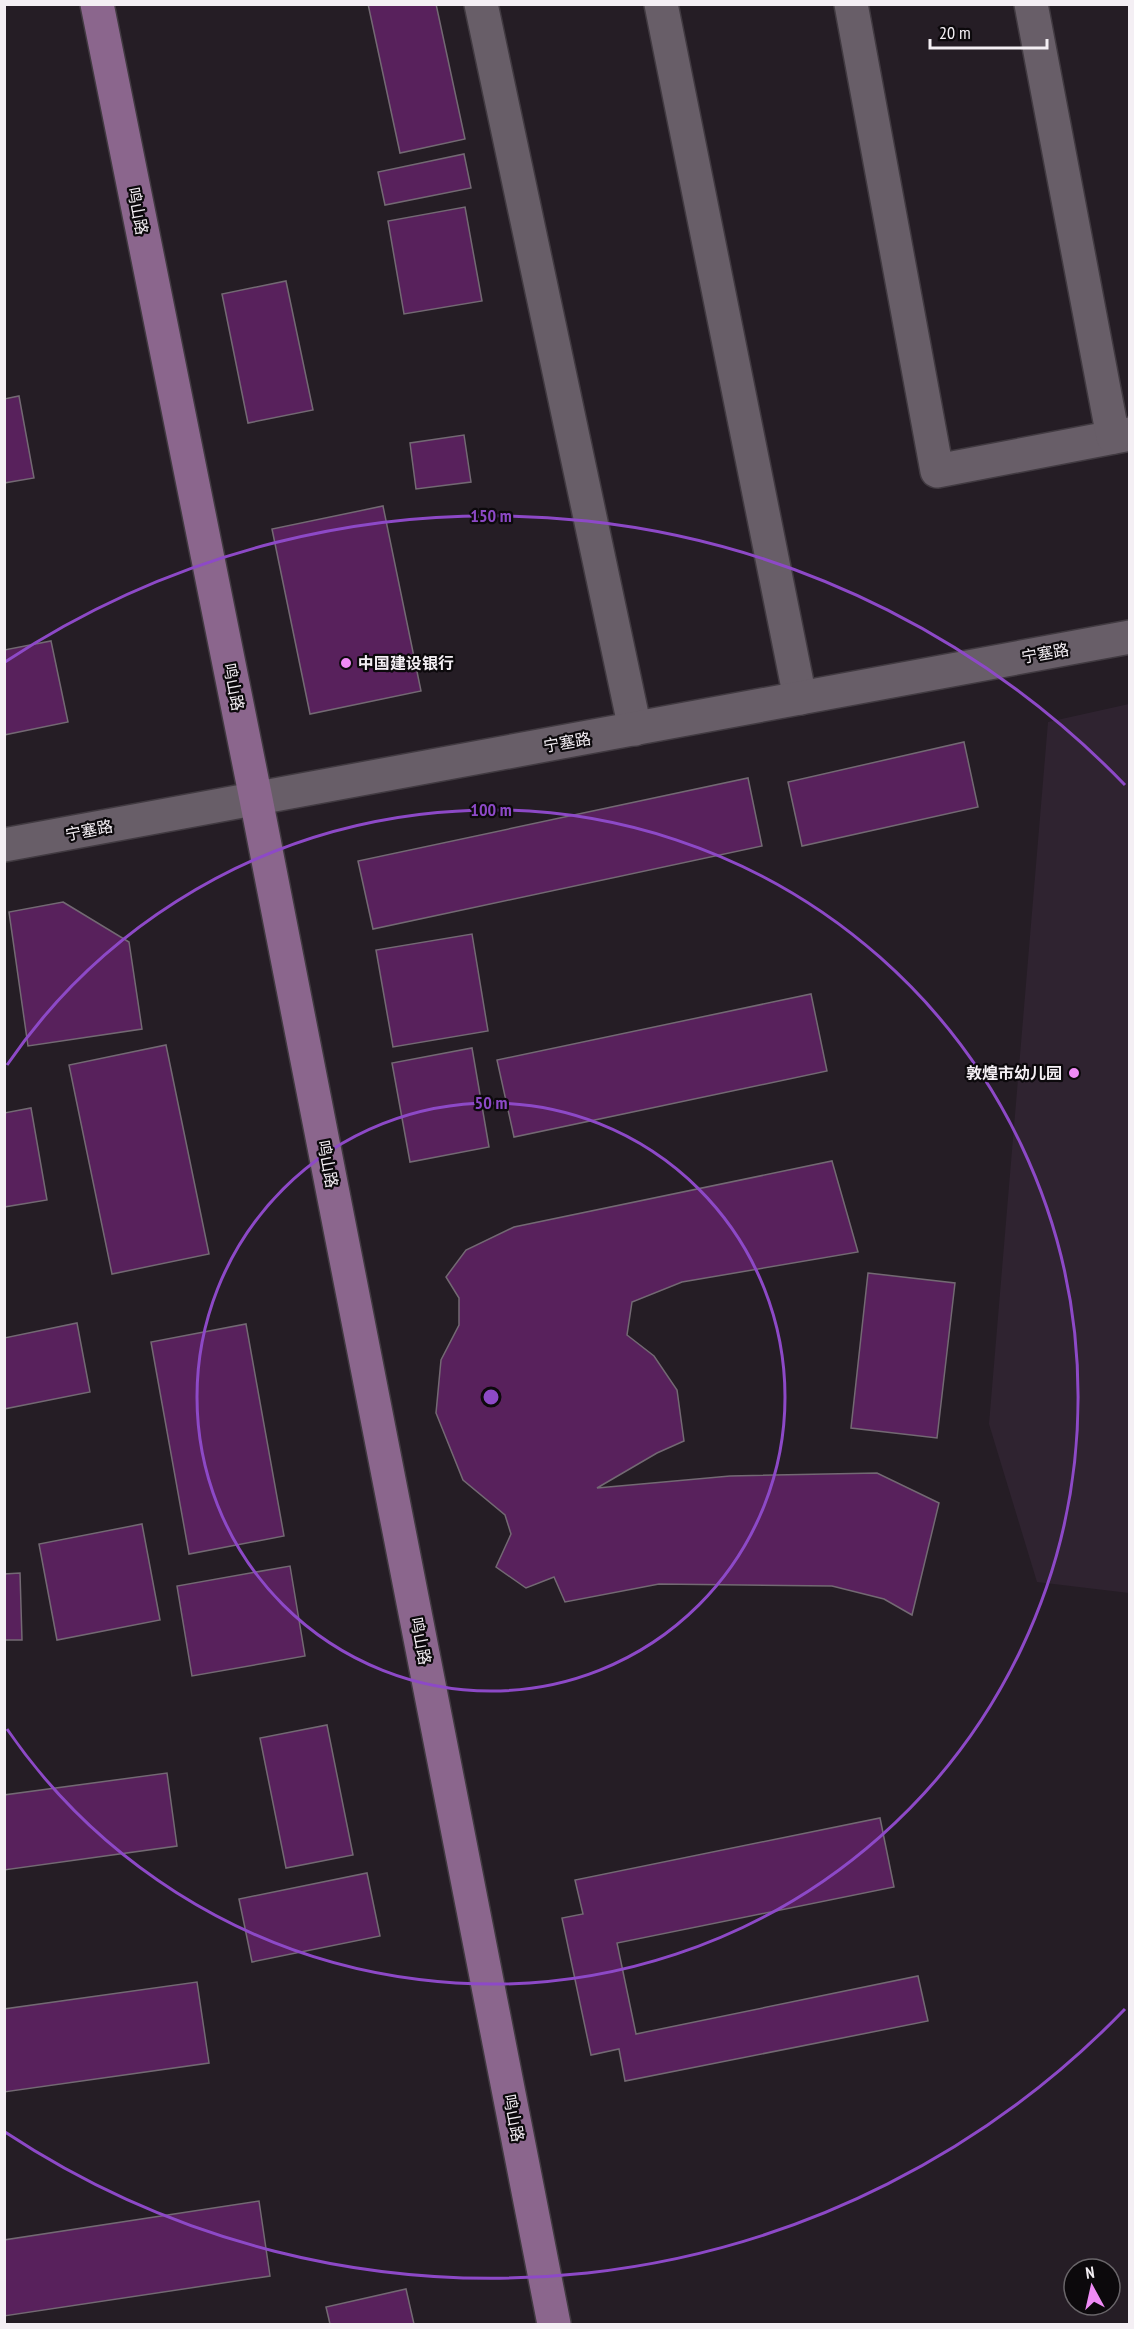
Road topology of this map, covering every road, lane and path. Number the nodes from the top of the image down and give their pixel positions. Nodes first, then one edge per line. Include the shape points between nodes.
1 (97, 4) edge
2 (481, 4) edge
3 (661, 4) edge
4 (850, 4) edge
5 (1031, 4) edge
6 (1121, 436) edge
7 (1130, 637) edge
8 (800, 698) junction
9 (635, 729) junction
10 (256, 799) junction
11 (4, 846) edge
12 (555, 2325) edge

1 - 10 main road, 鸣山路
2 - 9 street
3 - 8 street
4 - 6 street via 937,471
5 - 6 street
7 - 8 street, 宁塞路
8 - 9 street, 宁塞路
9 - 10 street, 宁塞路
10 - 11 street, 宁塞路
10 - 12 main road, 鸣山路

